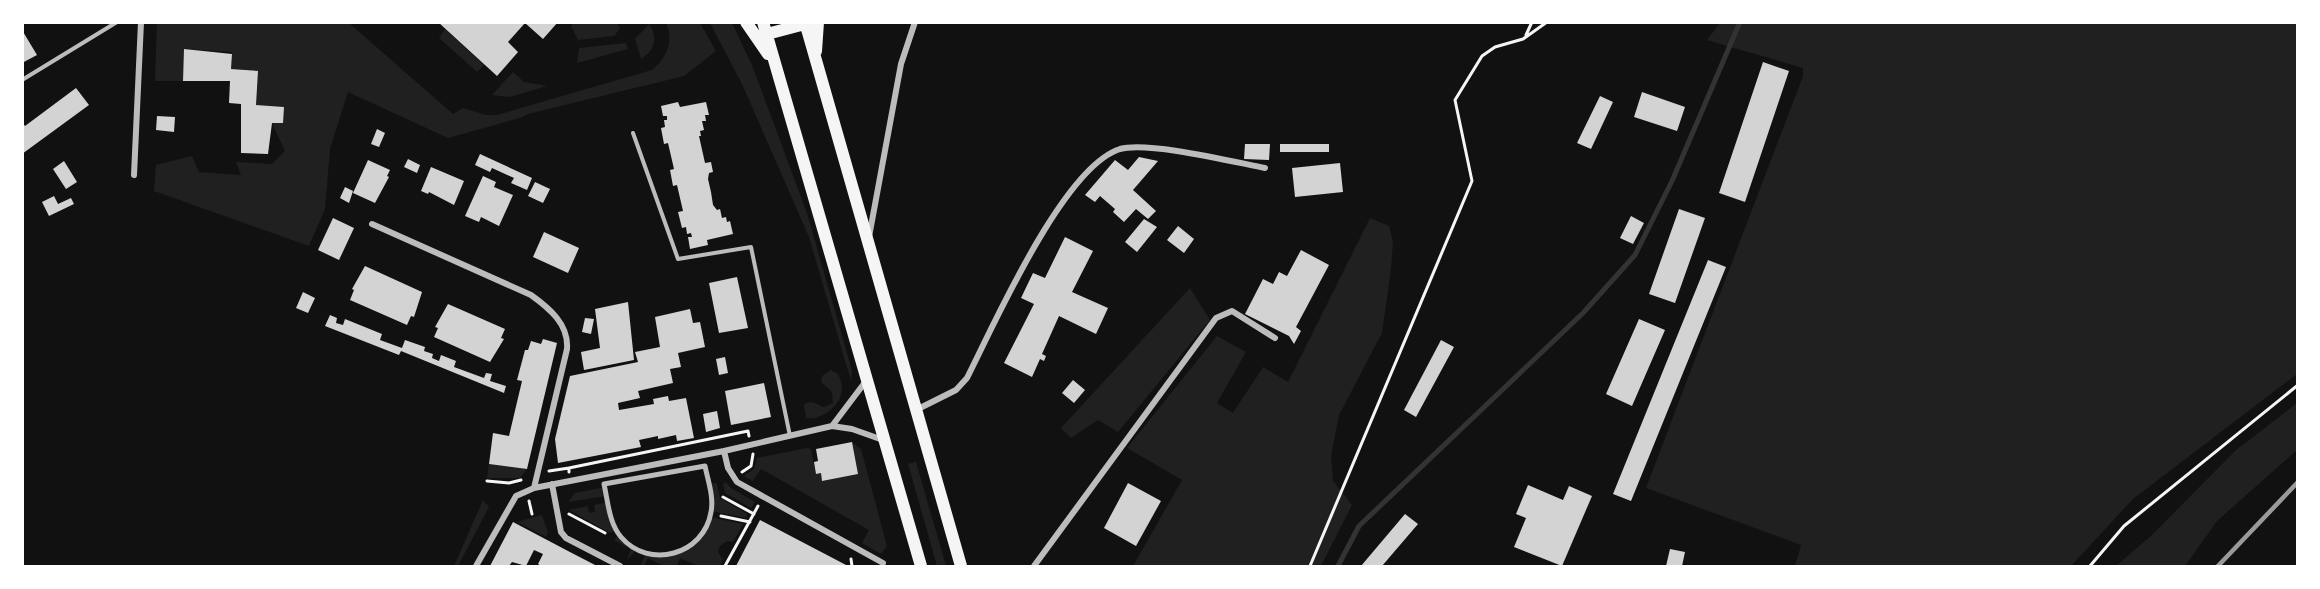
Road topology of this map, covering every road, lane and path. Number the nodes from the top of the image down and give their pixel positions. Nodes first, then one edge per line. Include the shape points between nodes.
1 (117, 22) edge
2 (141, 22) edge
3 (746, 22) edge
4 (1532, 22) edge
5 (1547, 22) edge
6 (809, 23) edge
7 (913, 25) edge
8 (765, 28) edge
9 (1523, 39) junction
10 (773, 62) junction
11 (22, 80) edge
12 (633, 133) dead end
13 (1265, 168) dead end
14 (134, 175) dead end
15 (372, 224) dead end
16 (868, 246) junction
17 (1275, 338) dead end
18 (868, 378) junction
19 (2298, 385) edge
20 (915, 410) junction
21 (832, 426) junction
22 (790, 436) junction
23 (886, 441) junction
24 (724, 451) junction
25 (764, 453) dead end
26 (753, 456) dead end
27 (705, 466) joint
28 (522, 480) dead end
29 (487, 481) dead end
30 (552, 484) junction
31 (721, 487) dead end
32 (534, 488) junction
33 (759, 504) dead end
34 (567, 507) dead end
35 (714, 514) dead end
36 (754, 514) junction
37 (750, 522) junction
38 (612, 536) dead end
39 (883, 563) dead end
40 (476, 567) edge
41 (620, 567) edge
42 (725, 567) edge
43 (921, 567) edge
44 (961, 567) edge
45 (1034, 567) edge
46 (1310, 567) edge
47 (2090, 567) edge

1 - 11 lane
2 - 14 street
3 - 10 main road
4 - 9 path
5 - 9 path
6 - 8 main road
6 - 16 main road via 815,64
7 - 16 street via 901,63
8 - 10 main road
9 - 46 path via 1495,47 1482,56 1455,100 1472,181
10 - 18 main road
12 - 22 lane via 678,259 751,247
13 - 20 street via 1142,148 1121,149 1109,155 1082,176 1036,244 967,378 956,390
15 - 32 street via 531,295 561,323 567,349
16 - 20 main road
17 - 45 street via 1232,311 1216,318
18 - 21 street
18 - 23 main road
19 - 47 path via 2124,526
20 - 44 main road
21 - 22 street
21 - 23 street
22 - 24 street
23 - 43 main road
24 - 30 street
24 - 39 street via 737,482
25 - 26 path
27 - 27 street via 711,511 705,530 694,542 675,553 656,555 639,551 622,538 611,515 604,484
28 - 29 path
30 - 32 street
30 - 41 street via 561,532
31 - 36 path via 724,498
32 - 40 street via 516,496
33 - 36 path
34 - 38 path via 569,514
35 - 37 path
36 - 37 path
37 - 42 path

